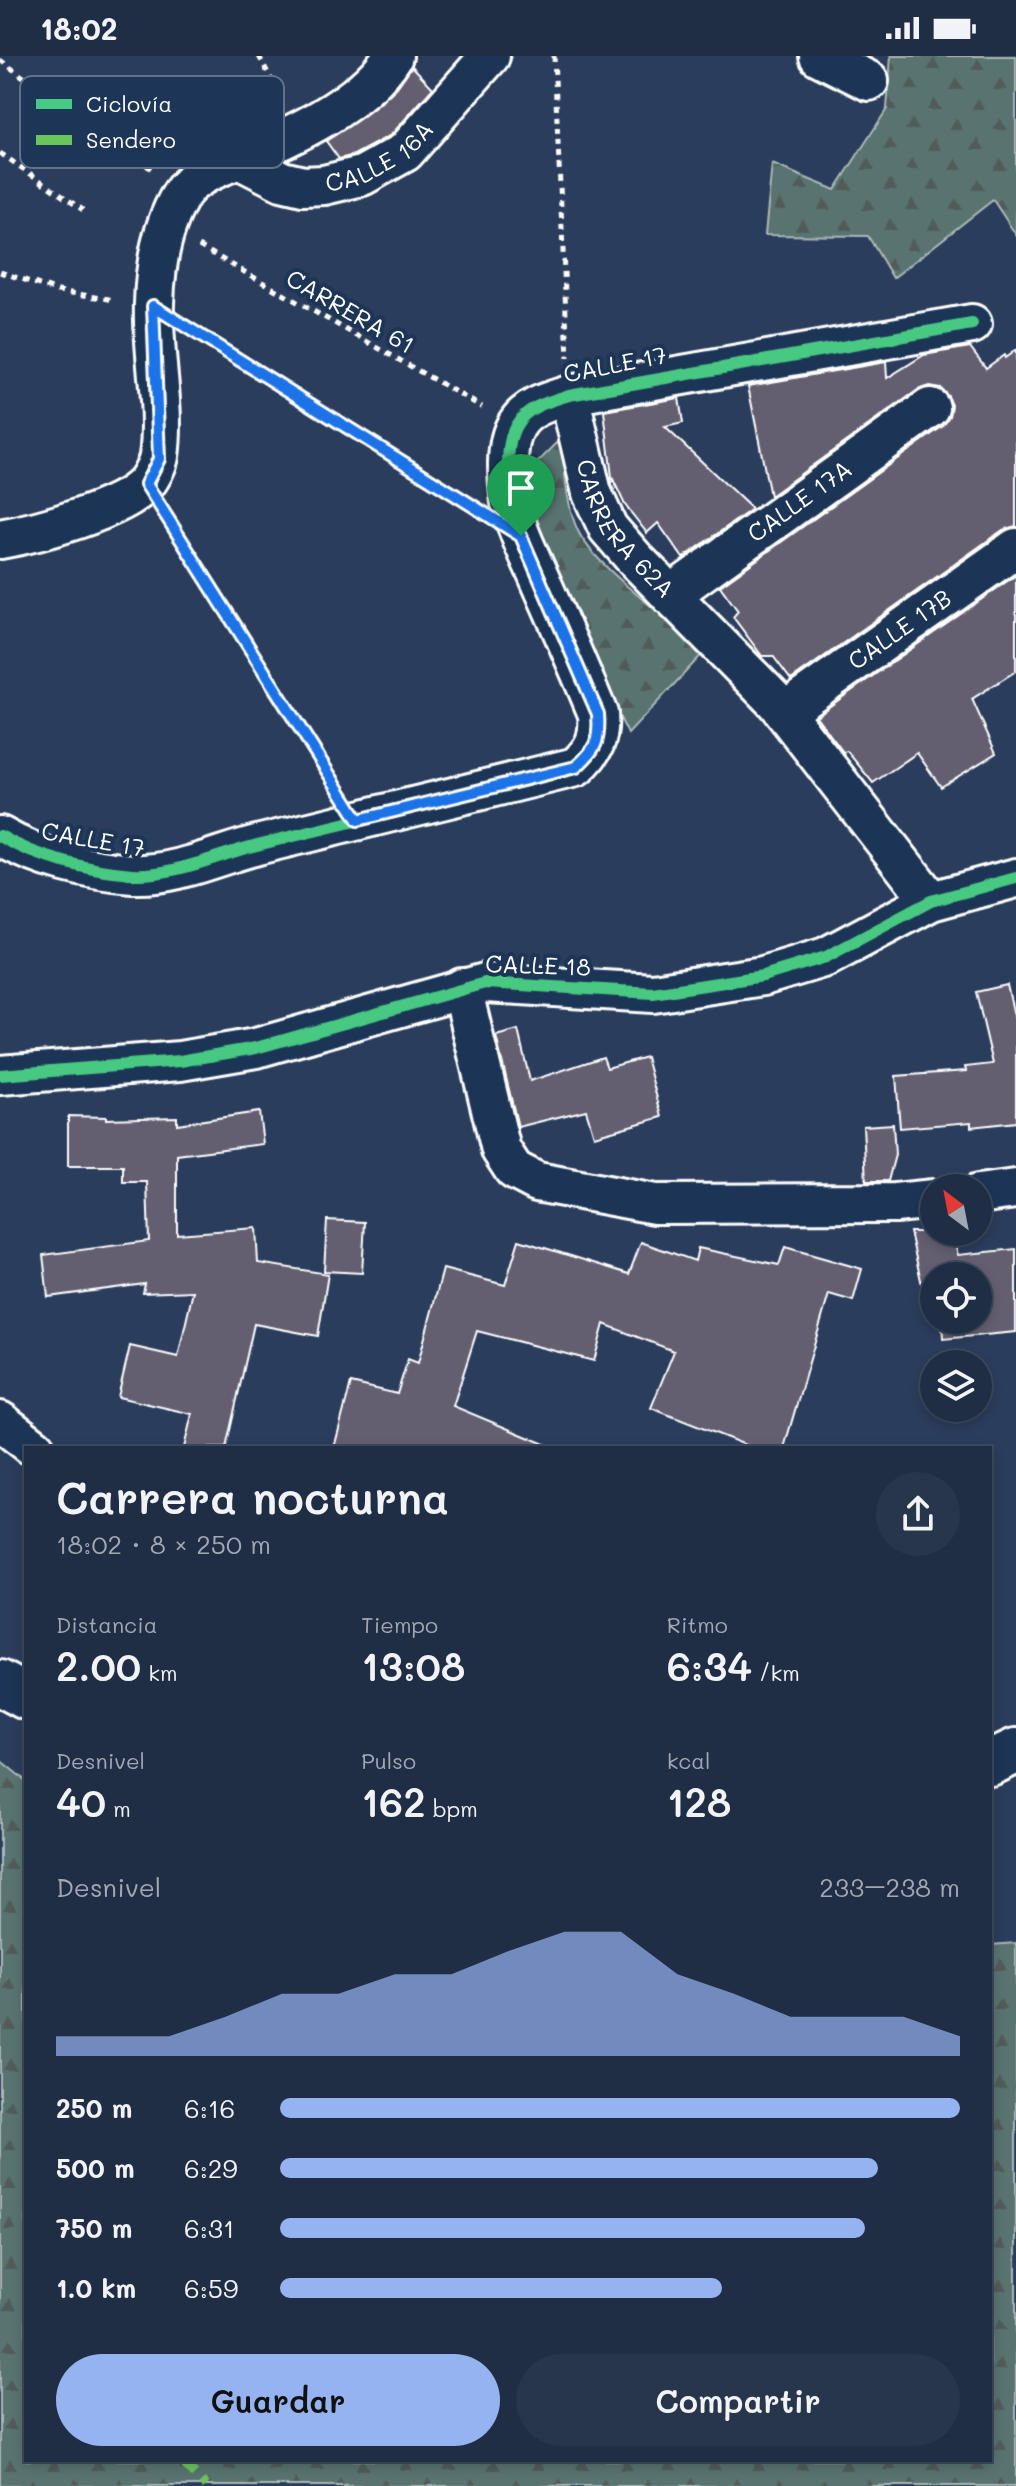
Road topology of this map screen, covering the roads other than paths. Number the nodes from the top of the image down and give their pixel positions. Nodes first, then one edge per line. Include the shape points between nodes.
1 (393, 56) edge
2 (490, 56) edge
3 (819, 56) edge
4 (869, 81) dead end
5 (284, 138) edge
6 (217, 168) edge
7 (257, 168) edge
8 (972, 324) dead end
9 (569, 395) junction
10 (930, 408) dead end
11 (0, 539) edge
12 (1016, 548) edge
13 (670, 595) junction
14 (784, 712) junction
15 (0, 836) edge
16 (1016, 878) edge
17 (931, 901) junction
18 (462, 988) junction
19 (0, 1075) edge
20 (1016, 1189) edge
21 (992, 1192) edge
22 (920, 1200) edge
23 (0, 1421) edge
24 (32, 1446) edge
25 (0, 1683) edge
26 (24, 1696) edge
27 (1016, 1751) edge
28 (992, 1762) edge

1 - 5 street via 384,70 325,118
2 - 7 street, CALLE 16A via 405,152 362,176 303,186
3 - 4 street
6 - 11 street via 183,191 156,266 159,459 146,484 89,515
8 - 9 street, CALLE 17
9 - 13 street, CARRERA 62A via 592,493 608,528
9 - 15 street, CALLE 17 via 534,409 515,426 509,463 511,504 521,536 598,714 598,741 576,767 227,852 168,872 134,874 62,861
10 - 13 street, CALLE 17A
12 - 14 street, CALLE 17B
13 - 14 street, CARRERA 62A
14 - 17 street, CARRERA 62A
16 - 17 street, CALLE 18
17 - 18 street, CALLE 18 via 826,957 749,979 653,993 505,983
18 - 19 street, CALLE 18 via 256,1048 180,1061
18 - 22 street via 501,1150 514,1170 537,1182 655,1204
20 - 21 street
23 - 24 street
25 - 26 highway
27 - 28 highway

